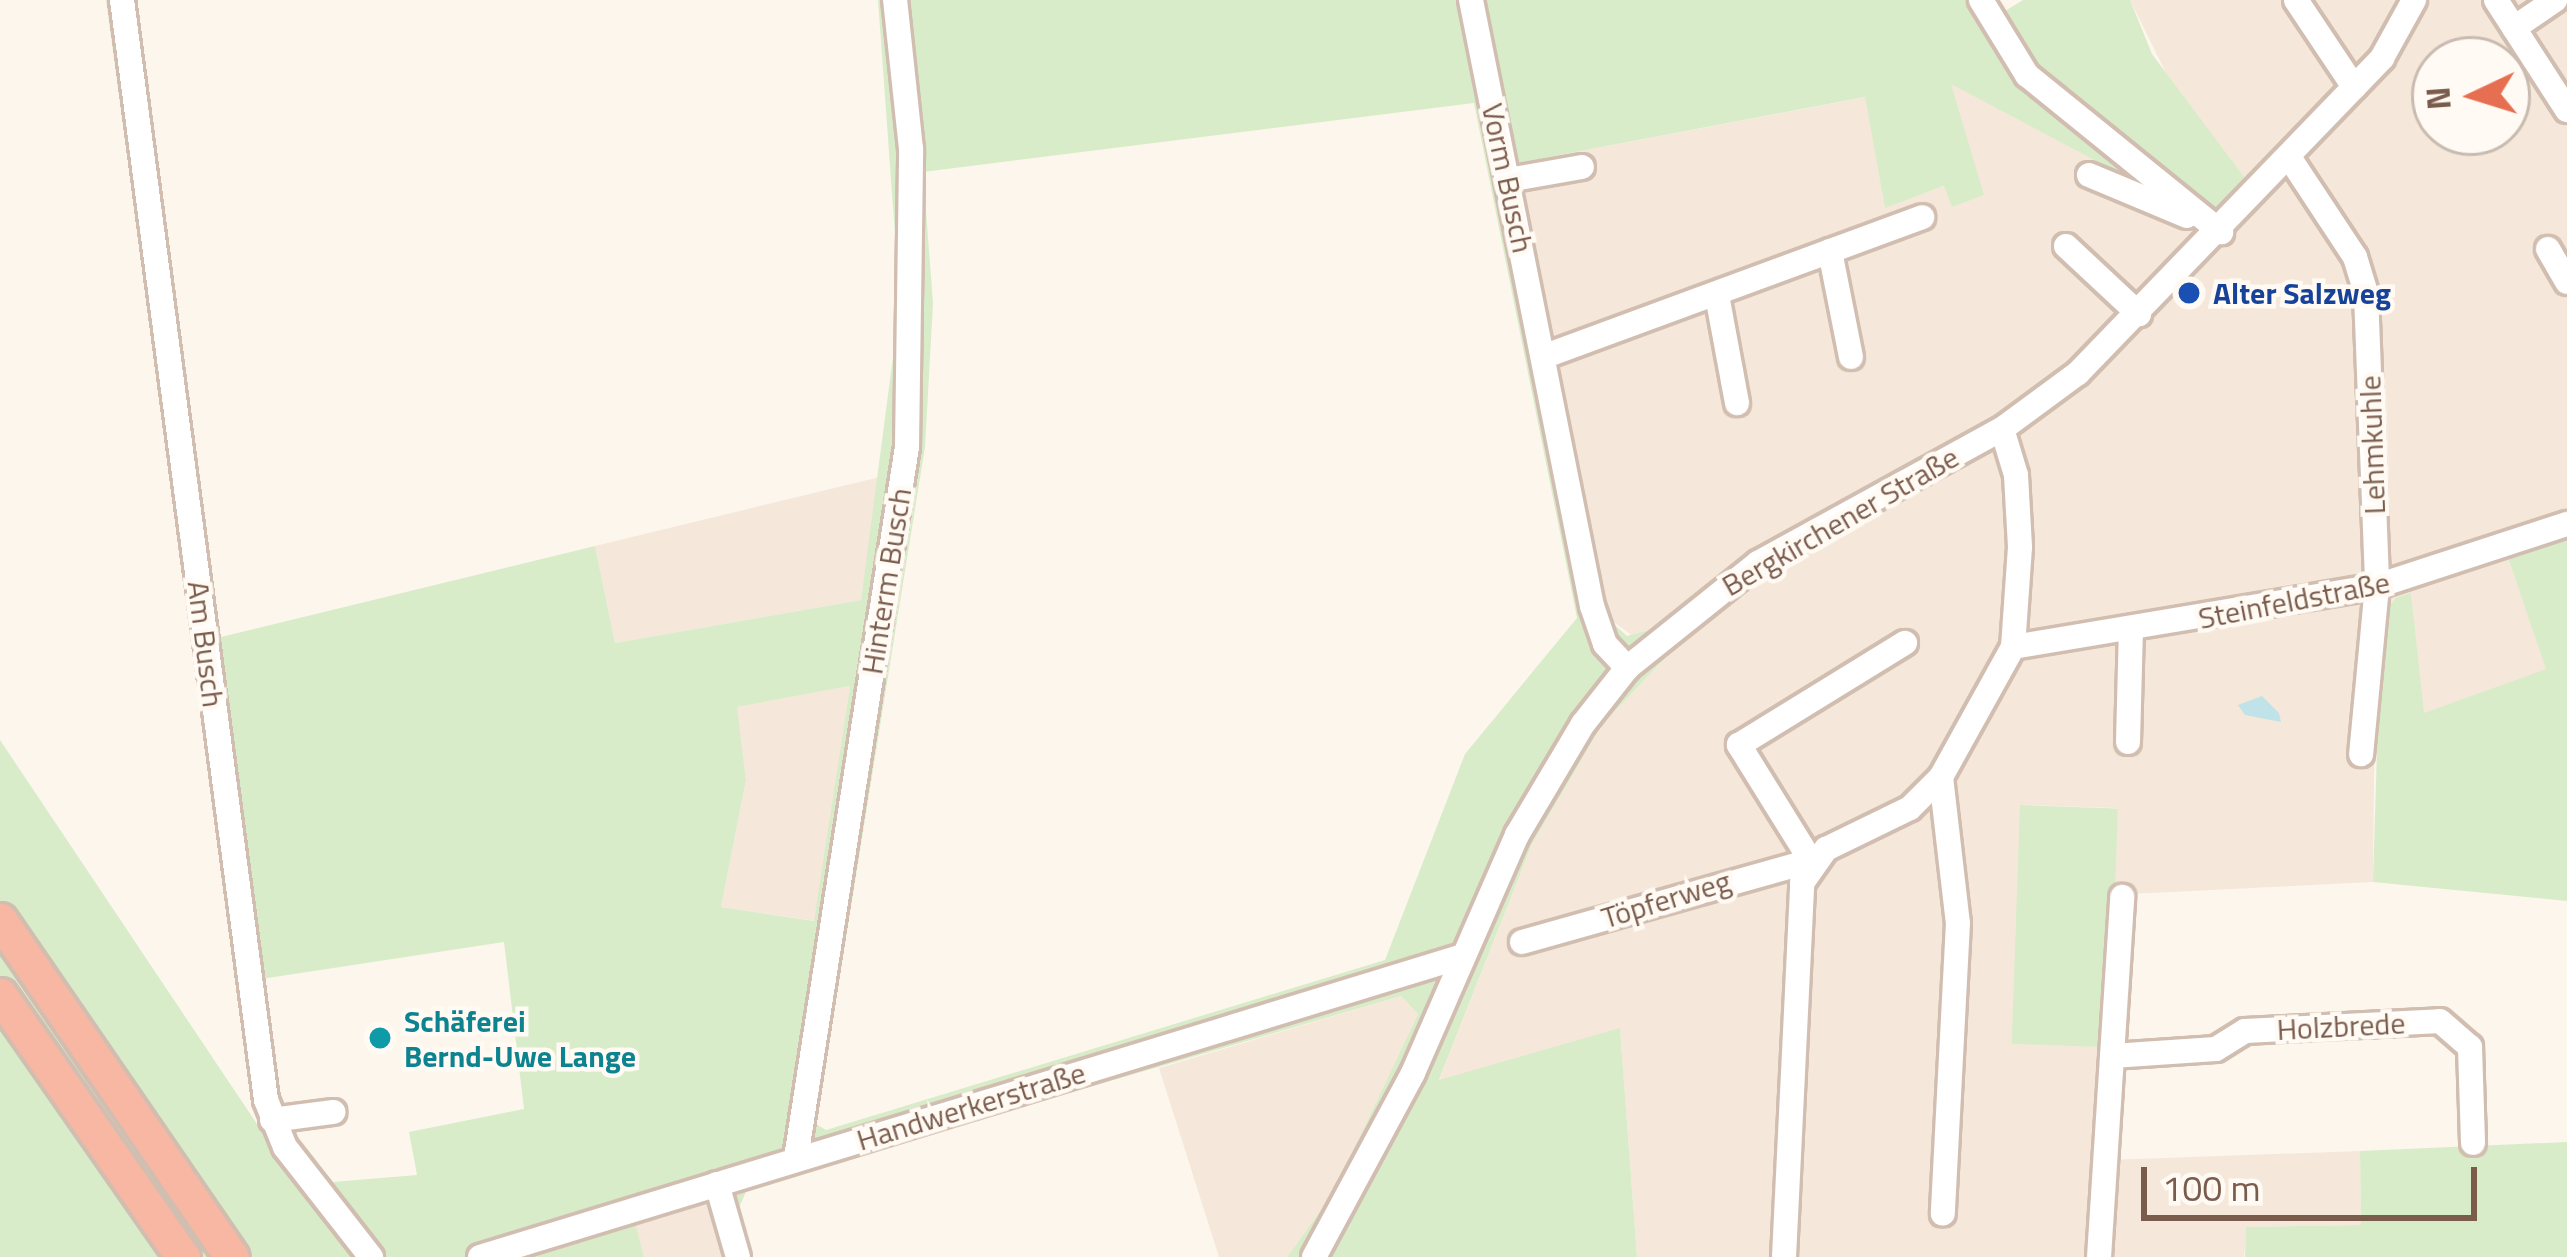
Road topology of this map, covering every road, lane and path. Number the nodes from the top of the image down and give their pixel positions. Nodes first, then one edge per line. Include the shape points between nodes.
1 (122, 0) edge
2 (896, 0) edge
3 (1472, 0) edge
4 (1982, 0) edge
5 (2296, 0) edge
6 (2414, 0) edge
7 (2496, 0) edge
8 (2555, 0) edge
9 (2514, 28) junction
10 (2354, 87) junction
11 (2567, 110) edge
12 (2289, 158) junction
13 (1582, 167) dead end
14 (2089, 176) dead end
15 (1508, 180) junction
16 (1922, 217) dead end
17 (2214, 228) junction
18 (2066, 246) dead end
19 (2548, 249) dead end
20 (1830, 251) junction
21 (2567, 282) edge
22 (1717, 295) junction
23 (2139, 314) junction
24 (1545, 356) junction
25 (1851, 357) dead end
26 (1737, 403) dead end
27 (2002, 429) junction
28 (2567, 524) edge
29 (2378, 586) junction
30 (2131, 631) junction
31 (1905, 644) dead end
32 (2013, 647) junction
33 (1627, 668) junction
34 (2128, 742) dead end
35 (2361, 754) dead end
36 (1941, 778) junction
37 (1811, 861) junction
38 (2122, 897) dead end
39 (0, 920) edge
40 (1522, 942) dead end
41 (1463, 956) junction
42 (0, 995) edge
43 (2112, 1056) junction
44 (333, 1112) dead end
45 (272, 1120) junction
46 (2474, 1143) dead end
47 (796, 1158) junction
48 (717, 1184) junction
49 (1943, 1214) dead end
50 (183, 1257) edge
51 (232, 1257) edge
52 (371, 1257) edge
53 (480, 1257) edge
54 (738, 1257) edge
55 (1314, 1257) edge
56 (1784, 1257) edge
57 (2099, 1257) edge

1 - 45 street, Am Busch
2 - 47 street, Hinterm Busch via 912,171 907,448
3 - 15 street, Vorm Busch
4 - 17 street via 2027,75
5 - 10 street
6 - 10 street, Bergkirchener Straße via 2382,58
7 - 9 street
8 - 9 street
9 - 11 street
10 - 12 street, Bergkirchener Straße
12 - 17 street, Bergkirchener Straße
12 - 29 street, Lehmkuhle via 2362,273
13 - 15 street
14 - 17 street
15 - 24 street, Vorm Busch
16 - 20 street
17 - 23 street, Bergkirchener Straße
18 - 23 street
19 - 21 street
20 - 22 street
20 - 25 street
22 - 24 street
22 - 26 street
23 - 27 street, Bergkirchener Straße
24 - 33 street, Vorm Busch via 1597,627
27 - 32 street via 2016,475 2020,547
27 - 33 street, Bergkirchener Straße via 1758,562
28 - 29 street, Steinfeldstraße
29 - 30 street, Steinfeldstraße
29 - 35 street, Lehmkuhle
30 - 32 street, Steinfeldstraße
30 - 34 street
31 - 37 street via 1739,745
32 - 36 street
33 - 41 street, Bergkirchener Straße via 1516,835
36 - 37 street via 1910,808
36 - 49 street via 1958,922
37 - 40 street, Töpferweg
37 - 56 street via 1802,883
38 - 43 street
39 - 51 highway
41 - 47 street, Handwerkerstraße
41 - 55 street, Bergkirchener Straße via 1351,1201
42 - 50 highway
43 - 46 street, Holzbrede via 2216,1049 2245,1031 2440,1021 2470,1047
43 - 57 street
44 - 45 street
45 - 52 street, Am Busch
47 - 48 street, Handwerkerstraße
48 - 53 street, Handwerkerstraße
48 - 54 street

